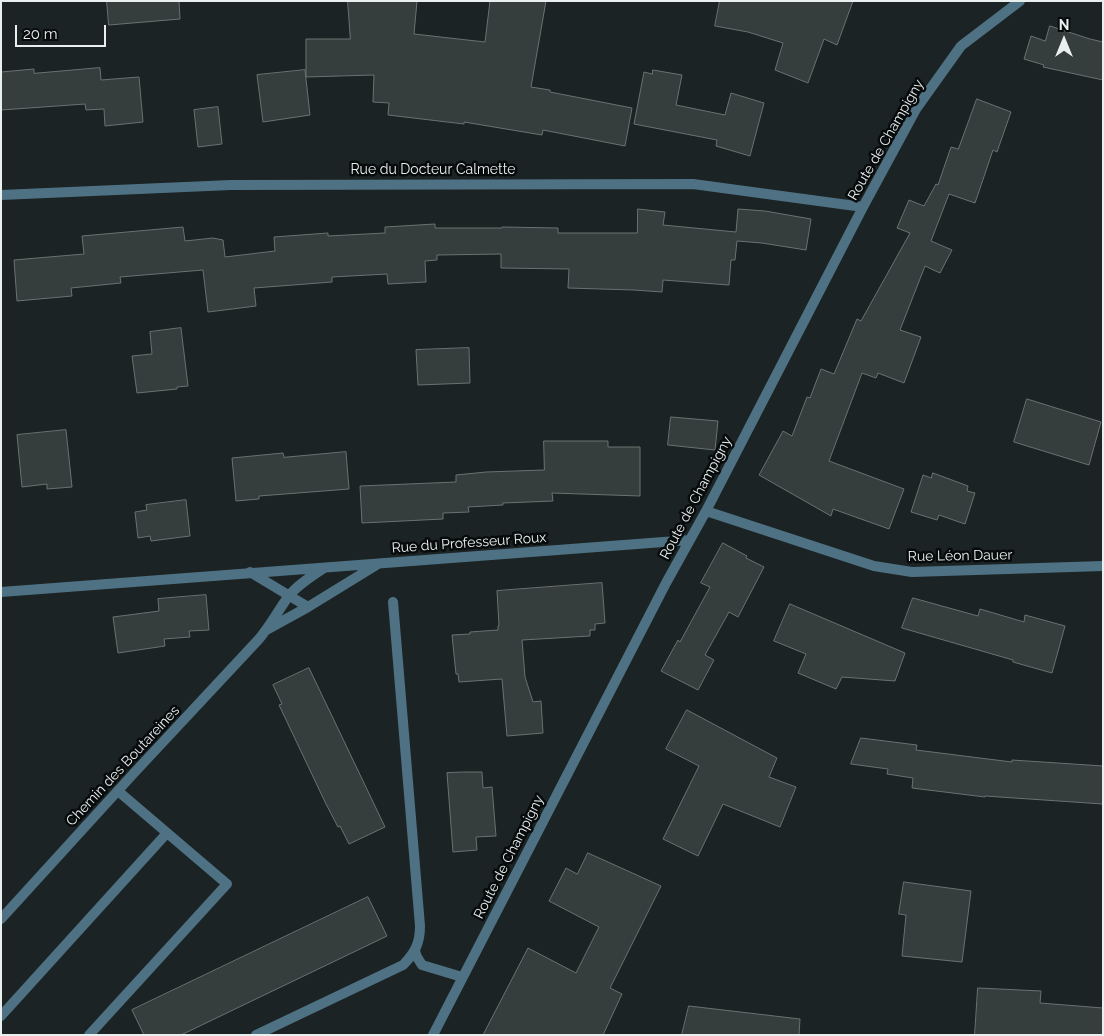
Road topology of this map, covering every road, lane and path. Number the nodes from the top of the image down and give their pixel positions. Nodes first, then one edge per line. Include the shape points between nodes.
1 (1020, 1) edge
2 (1, 195) edge
3 (863, 207) junction
4 (706, 511) junction
5 (690, 540) junction
6 (380, 563) junction
7 (1103, 566) edge
8 (325, 567) junction
9 (250, 572) junction
10 (1, 592) edge
11 (289, 596) junction
12 (393, 602) dead end
13 (308, 607) junction
14 (265, 631) junction
15 (118, 791) junction
16 (167, 833) junction
17 (1, 919) edge
18 (415, 951) junction
19 (462, 977) junction
20 (1, 1016) edge
21 (89, 1035) edge
22 (256, 1035) edge
23 (433, 1035) edge

1 - 3 street, Route de Champigny via 961,46 916,109
2 - 3 street, Rue du Docteur Calmette via 231,185 693,184
3 - 4 street, Route de Champigny
4 - 5 street, Route de Champigny
4 - 7 street, Rue Léon Dauer via 874,566 912,572
5 - 6 street, Rue du Professeur Roux
5 - 19 street, Route de Champigny
6 - 8 street, Rue du Professeur Roux
6 - 13 street, Chemin des Boutareines
8 - 9 street, Rue du Professeur Roux
8 - 11 street, Chemin des Boutareines
9 - 10 street, Rue du Professeur Roux
9 - 11 street
11 - 13 street
11 - 14 street, Chemin des Boutareines
12 - 18 street via 420,926
13 - 14 street, Chemin des Boutareines
14 - 15 street, Chemin des Boutareines
15 - 16 street
15 - 17 street, Chemin des Boutareines
16 - 20 street
16 - 21 street via 227,884
18 - 19 street via 422,965
18 - 22 street via 403,965
19 - 23 street, Route de Champigny

